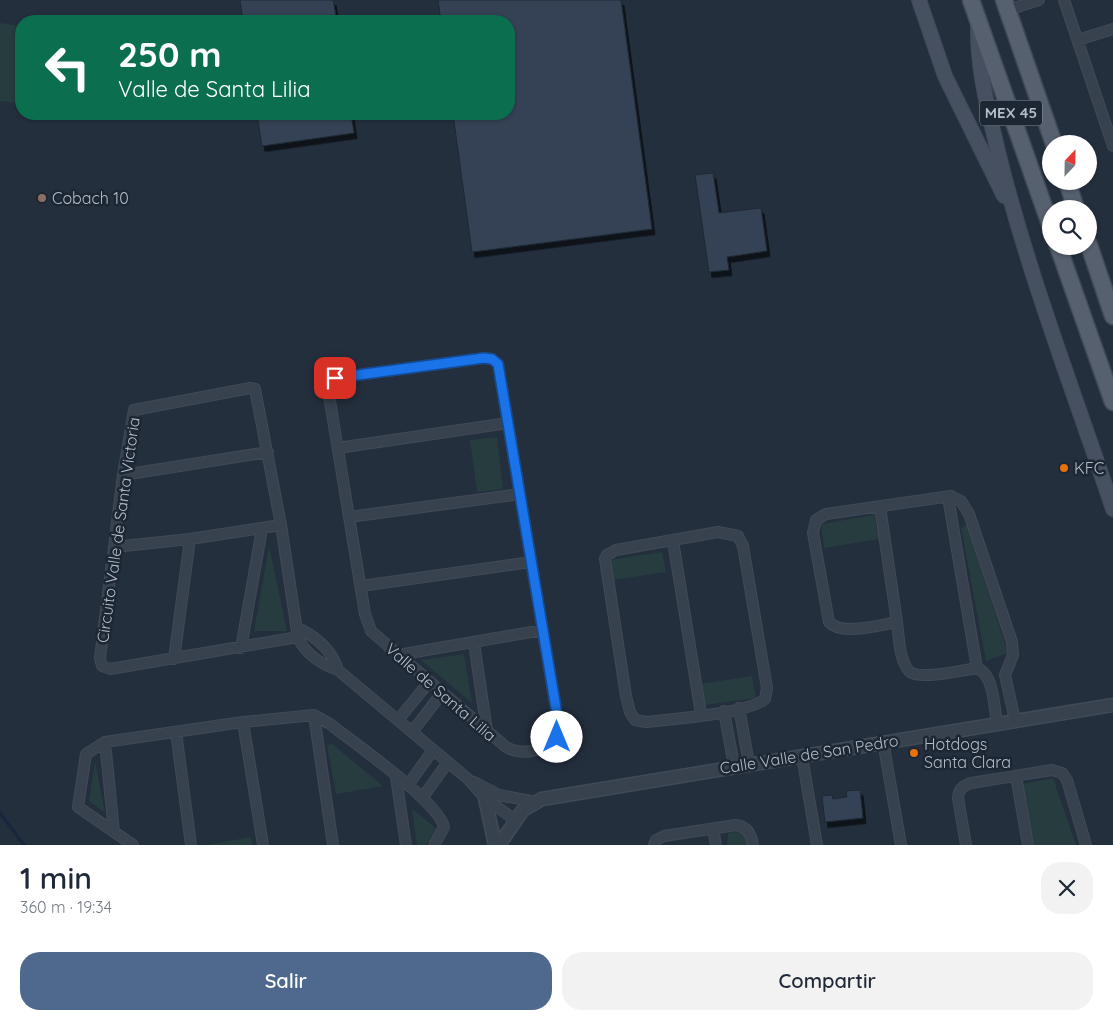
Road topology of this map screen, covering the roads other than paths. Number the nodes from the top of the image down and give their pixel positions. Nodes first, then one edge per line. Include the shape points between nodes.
1 (919, 0) edge
2 (971, 0) edge
3 (1039, 0) edge
4 (1064, 0) edge
5 (1006, 5) edge
6 (978, 20) junction
7 (1113, 29) edge
8 (1078, 40) junction
9 (1108, 114) edge
10 (1051, 135) edge
11 (1113, 146) edge
12 (1042, 201) edge
13 (1014, 216) junction
14 (1061, 255) edge
15 (1092, 255) edge
16 (1113, 316) edge
17 (1113, 402) edge
18 (508, 423) junction
19 (338, 448) junction
20 (268, 452) junction
21 (122, 475) junction
22 (520, 494) junction
23 (948, 497) junction
24 (880, 507) junction
25 (1113, 509) edge
26 (349, 518) junction
27 (281, 525) junction
28 (262, 529) junction
29 (190, 539) junction
30 (673, 541) junction
31 (114, 547) junction
32 (531, 562) junction
33 (361, 586) junction
34 (897, 622) junction
35 (543, 630) junction
36 (297, 632) junction
37 (474, 643) junction
38 (241, 648) junction
39 (398, 655) junction
40 (174, 659) junction
41 (977, 668) junction
42 (338, 670) junction
43 (429, 682) junction
44 (442, 693) junction
45 (1113, 705) edge
46 (739, 708) junction
47 (724, 711) junction
48 (701, 714) junction
49 (314, 715) junction
50 (398, 720) junction
51 (1015, 720) junction
52 (243, 722) junction
53 (998, 723) junction
54 (487, 731) junction
55 (176, 732) junction
56 (412, 732) junction
57 (884, 741) junction
58 (105, 742) junction
59 (433, 750) junction
60 (802, 756) junction
61 (448, 762) junction
62 (749, 764) junction
63 (734, 766) junction
64 (1016, 776) junction
65 (396, 777) junction
66 (468, 779) junction
67 (408, 785) junction
68 (423, 798) junction
69 (485, 798) junction
70 (536, 802) junction
71 (515, 820) junction
72 (713, 828) junction
73 (114, 832) junction
74 (132, 845) edge
75 (191, 845) edge
76 (262, 845) edge
77 (333, 845) edge
78 (406, 845) edge
79 (434, 845) edge
80 (497, 845) edge
81 (654, 845) edge
82 (716, 845) edge
83 (754, 845) edge
84 (817, 845) edge
85 (901, 845) edge
86 (966, 845) edge
87 (1028, 845) edge
88 (1086, 845) edge

1 - 13 main road via 945,76
2 - 6 main road, MEX 45
3 - 5 street
4 - 8 street
5 - 10 main road, MEX 45
6 - 12 main road, MEX 45
6 - 13 main road via 979,64
7 - 8 street
8 - 9 street
9 - 11 street
13 - 25 main road
14 - 17 main road
15 - 16 main road
18 - 19 street
18 - 19 street, Valle de Santa Lilia via 498,364 492,359 335,378 329,381 328,389
18 - 22 street, Valle de Santa Lilia
19 - 26 street, Valle de Santa Lilia
20 - 21 street
20 - 21 street, Circuito Valle de Santa Victoria via 257,392 250,388 134,410
20 - 27 street, Circuito Valle de Santa Victoria
21 - 31 street, Circuito Valle de Santa Victoria
22 - 26 street
22 - 32 street, Valle de Santa Lilia
23 - 24 street
23 - 41 street
23 - 51 street via 958,498 969,514 1012,642 1013,655 1005,671 1005,682
24 - 34 street
24 - 34 street via 826,514 816,520 813,533 829,622 844,630
26 - 33 street, Valle de Santa Lilia
27 - 28 street
27 - 36 street, Circuito Valle de Santa Victoria
28 - 29 street
28 - 38 street
29 - 31 street
29 - 40 street
30 - 46 street via 727,532 742,541 767,688 761,702
30 - 48 street
30 - 48 street via 611,552 605,559 605,570 632,718 646,722
31 - 40 street, Circuito Valle de Santa Victoria via 100,658 102,666 110,669
32 - 33 street
32 - 35 street, Valle de Santa Lilia
33 - 39 street, Valle de Santa Lilia via 371,631
34 - 41 street via 904,662 914,674
35 - 37 street
35 - 54 street, Valle de Santa Lilia via 558,720 557,737 548,745 522,753 506,747
36 - 38 street, Circuito Valle de Santa Victoria
36 - 42 street, Circuito Valle de Santa Victoria via 301,647 328,667
36 - 42 street, Circuito Valle de Santa Victoria via 309,634 334,656
37 - 39 street
37 - 54 street
38 - 40 street, Circuito Valle de Santa Victoria
39 - 43 street, Valle de Santa Lilia
41 - 53 street via 987,676
42 - 50 street, Circuito Valle de Santa Victoria
43 - 44 street, Valle de Santa Lilia
43 - 50 street
44 - 54 street, Valle de Santa Lilia
44 - 56 street
45 - 51 street, Calle Valle de San Pedro
46 - 47 street
46 - 62 street
47 - 48 street
47 - 63 street
49 - 52 street
49 - 65 street
49 - 77 street
50 - 56 street, Circuito Valle de Santa Victoria
51 - 53 street, Calle Valle de San Pedro
52 - 55 street
52 - 76 street
53 - 57 street, Calle Valle de San Pedro
55 - 58 street
55 - 75 street
56 - 59 street, Circuito Valle de Santa Victoria
57 - 60 street, Calle Valle de San Pedro
57 - 85 street
58 - 73 street
58 - 73 street via 86,754 78,807
59 - 61 street, Circuito Valle de Santa Victoria
59 - 67 street
60 - 62 street, Calle Valle de San Pedro
60 - 84 street
61 - 66 street, Circuito Valle de Santa Victoria
61 - 68 street
62 - 63 street, Calle Valle de San Pedro
63 - 70 street, Calle Valle de San Pedro via 563,794
64 - 86 street via 971,783 959,791
64 - 87 street
64 - 88 street via 1052,770 1062,773 1067,780
65 - 67 street
65 - 78 street
66 - 69 street, Circuito Valle de Santa Victoria
66 - 70 street, Calle Valle de San Pedro via 500,795
67 - 68 street
68 - 79 street via 443,821 444,827
69 - 71 street, Circuito Valle de Santa Victoria
69 - 80 street
70 - 71 street, Calle Valle de San Pedro
71 - 80 street, Calle Valle de San Pedro
72 - 81 street via 664,836
72 - 82 street
72 - 83 street via 746,828
73 - 74 street

